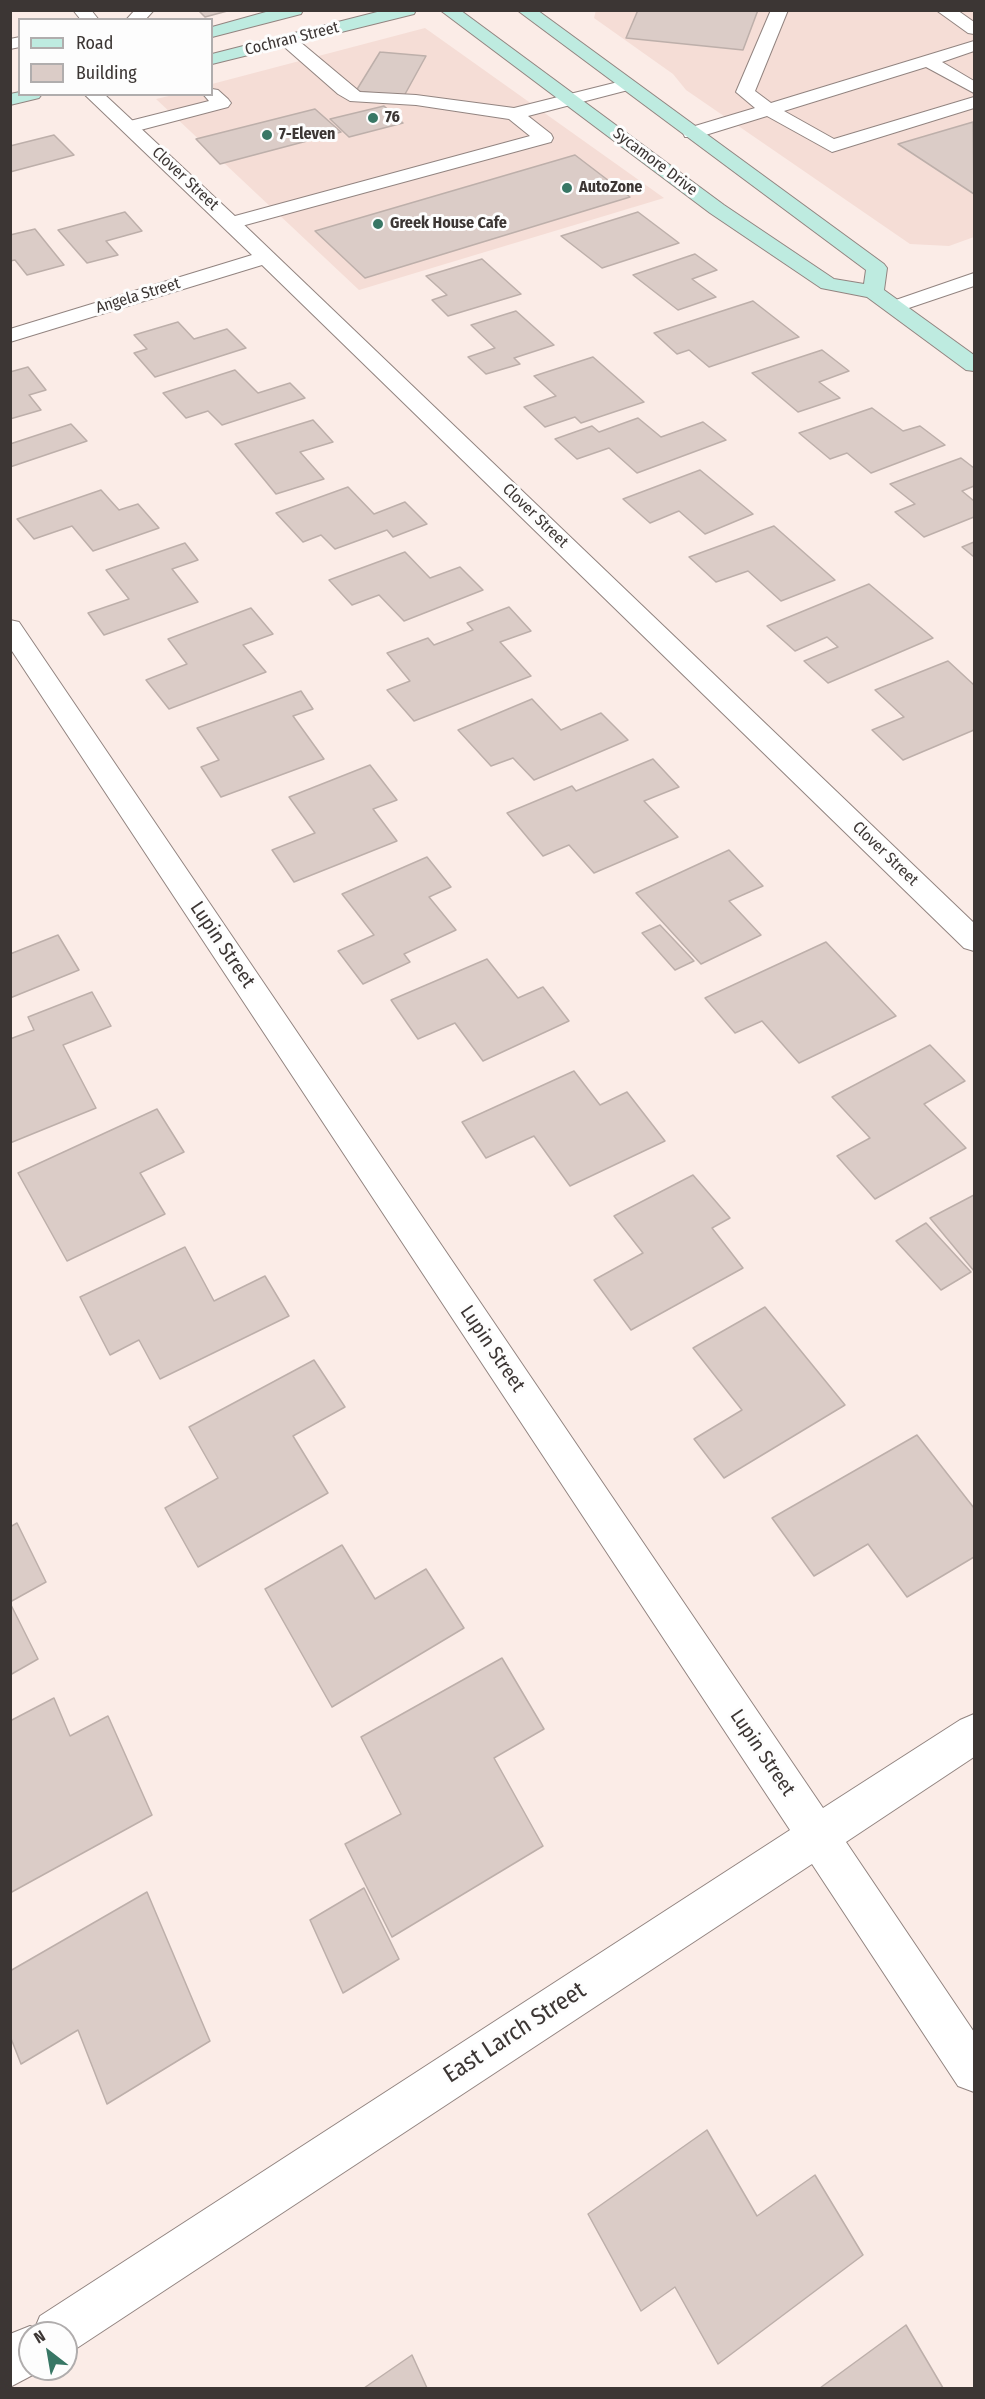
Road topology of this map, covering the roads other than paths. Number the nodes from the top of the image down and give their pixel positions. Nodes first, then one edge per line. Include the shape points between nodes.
1 (408, 10) edge
2 (448, 10) edge
3 (525, 10) edge
4 (780, 10) edge
5 (944, 10) edge
6 (294, 11) edge
7 (975, 28) edge
8 (213, 32) edge
9 (286, 40) junction
10 (975, 46) edge
11 (213, 59) edge
12 (927, 60) junction
13 (626, 85) junction
14 (975, 88) edge
15 (213, 95) edge
16 (25, 96) edge
17 (95, 96) edge
18 (570, 99) junction
19 (10, 100) edge
20 (975, 102) edge
21 (768, 109) junction
22 (514, 114) junction
23 (129, 127) junction
24 (692, 133) junction
25 (231, 222) junction
26 (266, 257) junction
27 (975, 279) edge
28 (873, 292) junction
29 (894, 307) junction
30 (10, 336) edge
31 (975, 365) edge
32 (10, 628) edge
33 (975, 940) edge
34 (975, 1734) edge
35 (817, 1836) junction
36 (975, 2070) edge
37 (75, 2321) edge

1 - 9 main road, Cochran Street
2 - 18 main road, Sycamore Drive
3 - 13 main road
4 - 21 street via 746,92
5 - 7 street
6 - 8 main road, Cochran Street
9 - 11 main road, Cochran Street
9 - 22 street via 356,97 416,100
10 - 12 street
12 - 14 street
12 - 21 street
13 - 18 street
13 - 24 main road
15 - 23 street via 222,103
16 - 19 main road
17 - 23 street, Clover Street
18 - 22 street
18 - 28 main road, Sycamore Drive via 717,209 828,284
20 - 21 street via 832,146
21 - 24 street
22 - 25 street via 544,138
23 - 25 street, Clover Street
24 - 28 main road via 877,268
25 - 26 street, Clover Street
26 - 30 street, Angela Street
26 - 33 street, Clover Street
27 - 29 street
28 - 29 main road, Sycamore Drive
29 - 31 main road, Sycamore Drive
32 - 35 street, Lupin Street
34 - 35 street, East Larch Street
35 - 36 street, Lupin Street
35 - 37 street, East Larch Street

